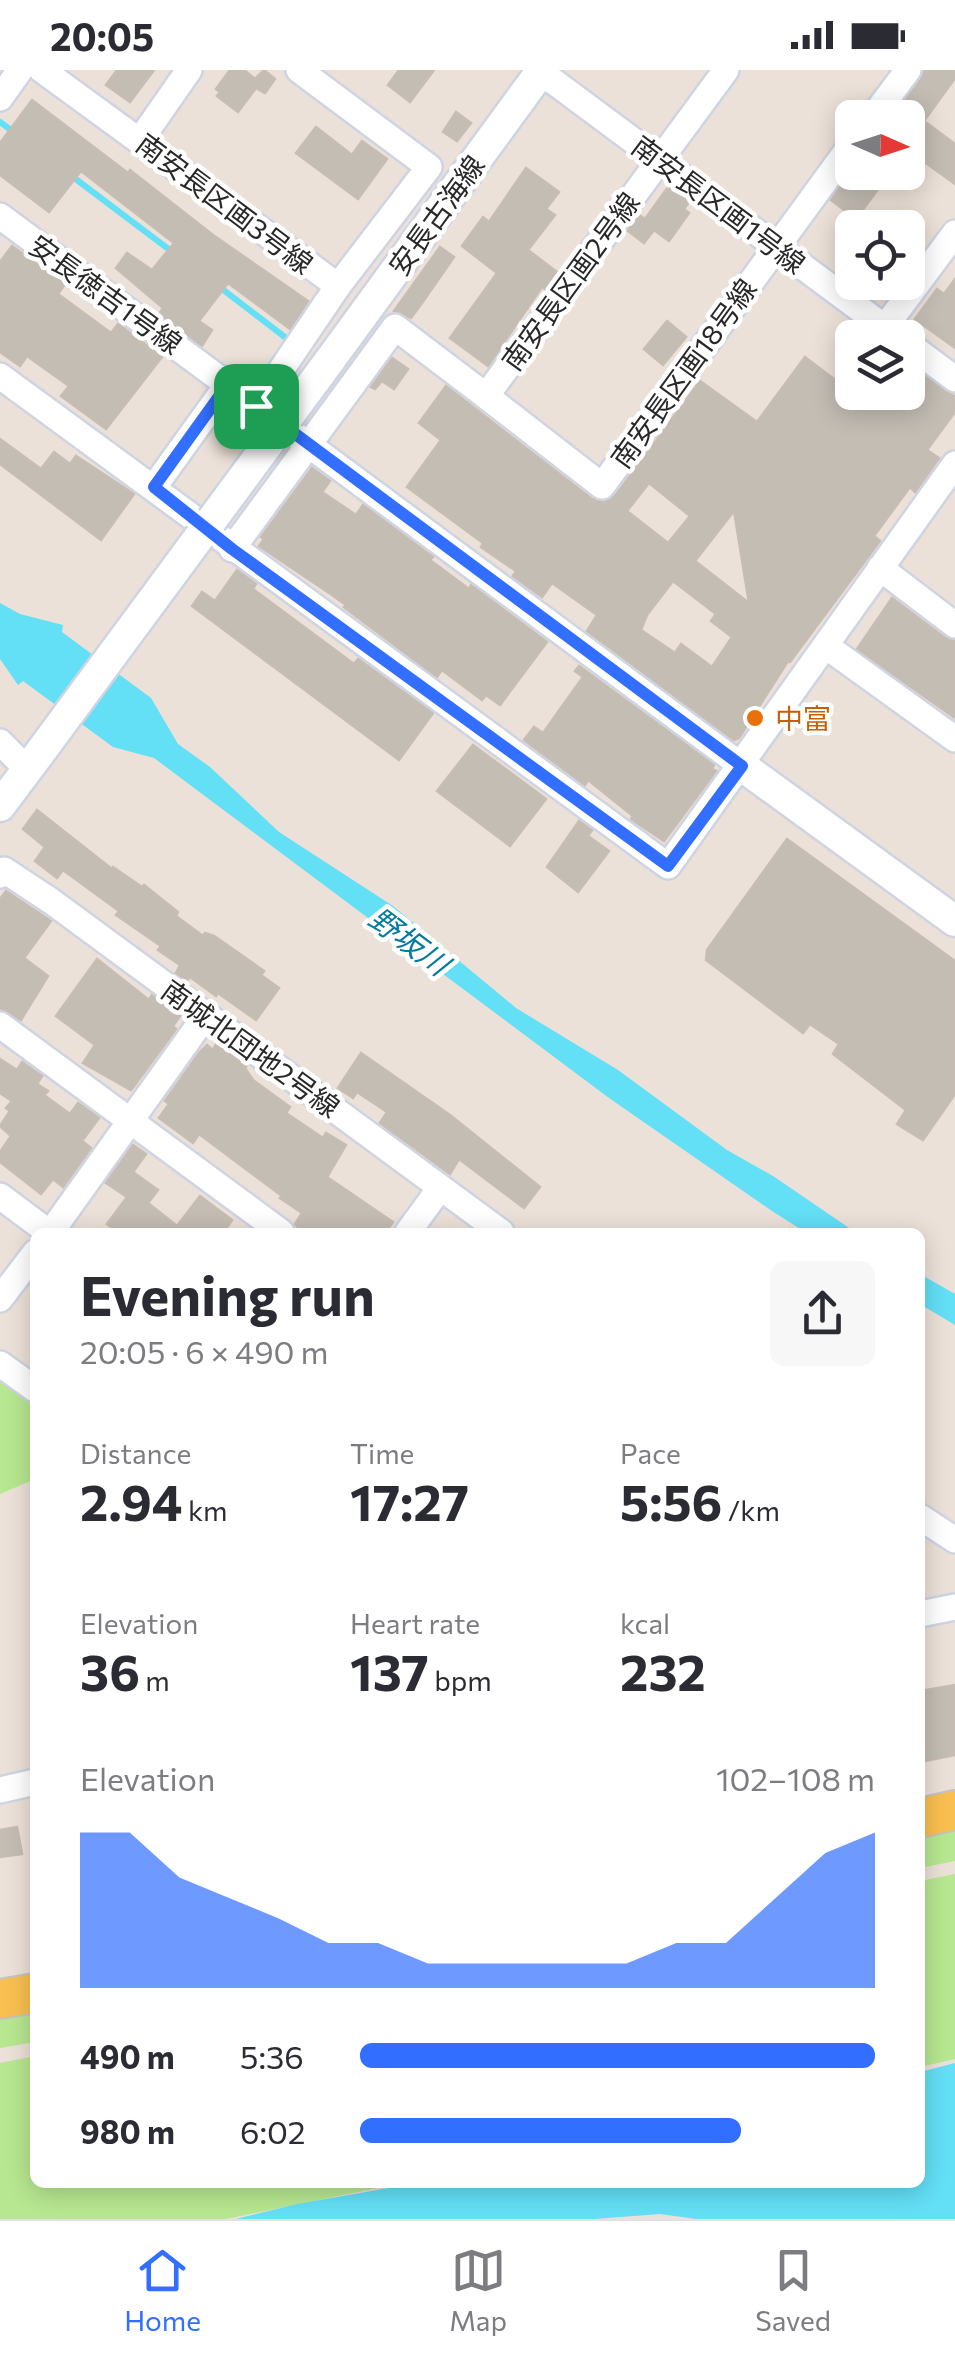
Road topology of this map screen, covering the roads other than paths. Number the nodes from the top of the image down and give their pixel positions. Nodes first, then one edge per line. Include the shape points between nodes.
1 (20, 70) edge
2 (42, 70) edge
3 (189, 70) edge
4 (299, 70) edge
5 (726, 70) edge
6 (908, 70) edge
7 (540, 71) edge
8 (0, 98) edge
9 (886, 100) edge
10 (141, 140) junction
11 (660, 159) junction
12 (429, 167) junction
13 (835, 167) edge
14 (454, 188) junction
15 (0, 216) edge
16 (955, 233) edge
17 (775, 246) junction
18 (338, 286) junction
19 (876, 320) edge
20 (900, 320) edge
21 (925, 357) edge
22 (0, 376) edge
23 (955, 379) edge
24 (228, 384) junction
25 (486, 396) junction
26 (256, 406) junction
27 (309, 444) junction
28 (955, 464) edge
29 (154, 487) junction
30 (232, 549) junction
31 (880, 568) junction
32 (955, 625) edge
33 (826, 646) junction
34 (955, 740) edge
35 (0, 742) edge
36 (33, 761) junction
37 (742, 766) junction
38 (0, 806) edge
39 (0, 875) edge
40 (955, 921) edge
41 (206, 1015) junction
42 (0, 1025) edge
43 (131, 1123) junction
44 (440, 1188) junction
45 (0, 1196) edge
46 (44, 1228) edge
47 (52, 1228) edge
48 (275, 1228) edge
49 (411, 1228) edge
50 (495, 1228) edge
51 (30, 1260) edge
52 (0, 1299) edge
53 (0, 1364) edge
54 (30, 1385) edge
55 (925, 1521) edge
56 (955, 1540) edge
57 (955, 1607) edge
58 (925, 1613) edge
59 (30, 1783) edge
60 (0, 1790) edge
61 (955, 1810) edge
62 (925, 1817) edge
63 (30, 1994) edge
64 (0, 1999) edge

1 - 8 street
2 - 10 street, 南安長区画3号線
3 - 10 street
4 - 12 street
5 - 11 street, 南安長区画2号線
6 - 9 street
7 - 11 street, 南安長区画1号線
7 - 14 street, 安長古海線
10 - 18 street, 南安長区画3号線
11 - 17 street, 南安長区画1号線
11 - 25 street, 南安長区画2号線
12 - 14 street
12 - 18 street
13 - 17 street, 南安長区画18号線
14 - 36 street, 安長古海線, bridge
15 - 24 street, 安長徳吉1号線
16 - 20 street
17 - 19 street, 南安長区画1号線
17 - 25 street, 南安長区画18号線 via 602,486
18 - 26 street, 南安長区画3号線
21 - 23 street
22 - 29 street
24 - 26 street, 安長徳吉1号線
24 - 29 street
25 - 27 street, 南安長区画2号線 via 395,327
26 - 27 street, 安長徳吉1号線
27 - 30 street
27 - 37 street, 安長徳吉1号線
28 - 31 street
29 - 30 street
30 - 37 street via 668,866
31 - 32 street
31 - 33 street
33 - 34 street
33 - 37 street
35 - 36 street
36 - 38 street
37 - 40 street
39 - 41 street, 南城北団地2号線 via 4,870 50,901
41 - 43 street
41 - 44 street, 南城北団地2号線
42 - 43 street
43 - 47 street
43 - 48 street
44 - 49 street
44 - 50 street, 南城北団地2号線
45 - 46 street
51 - 52 street
53 - 54 street
55 - 56 street
57 - 58 street
59 - 60 street
61 - 62 main road
63 - 64 main road

